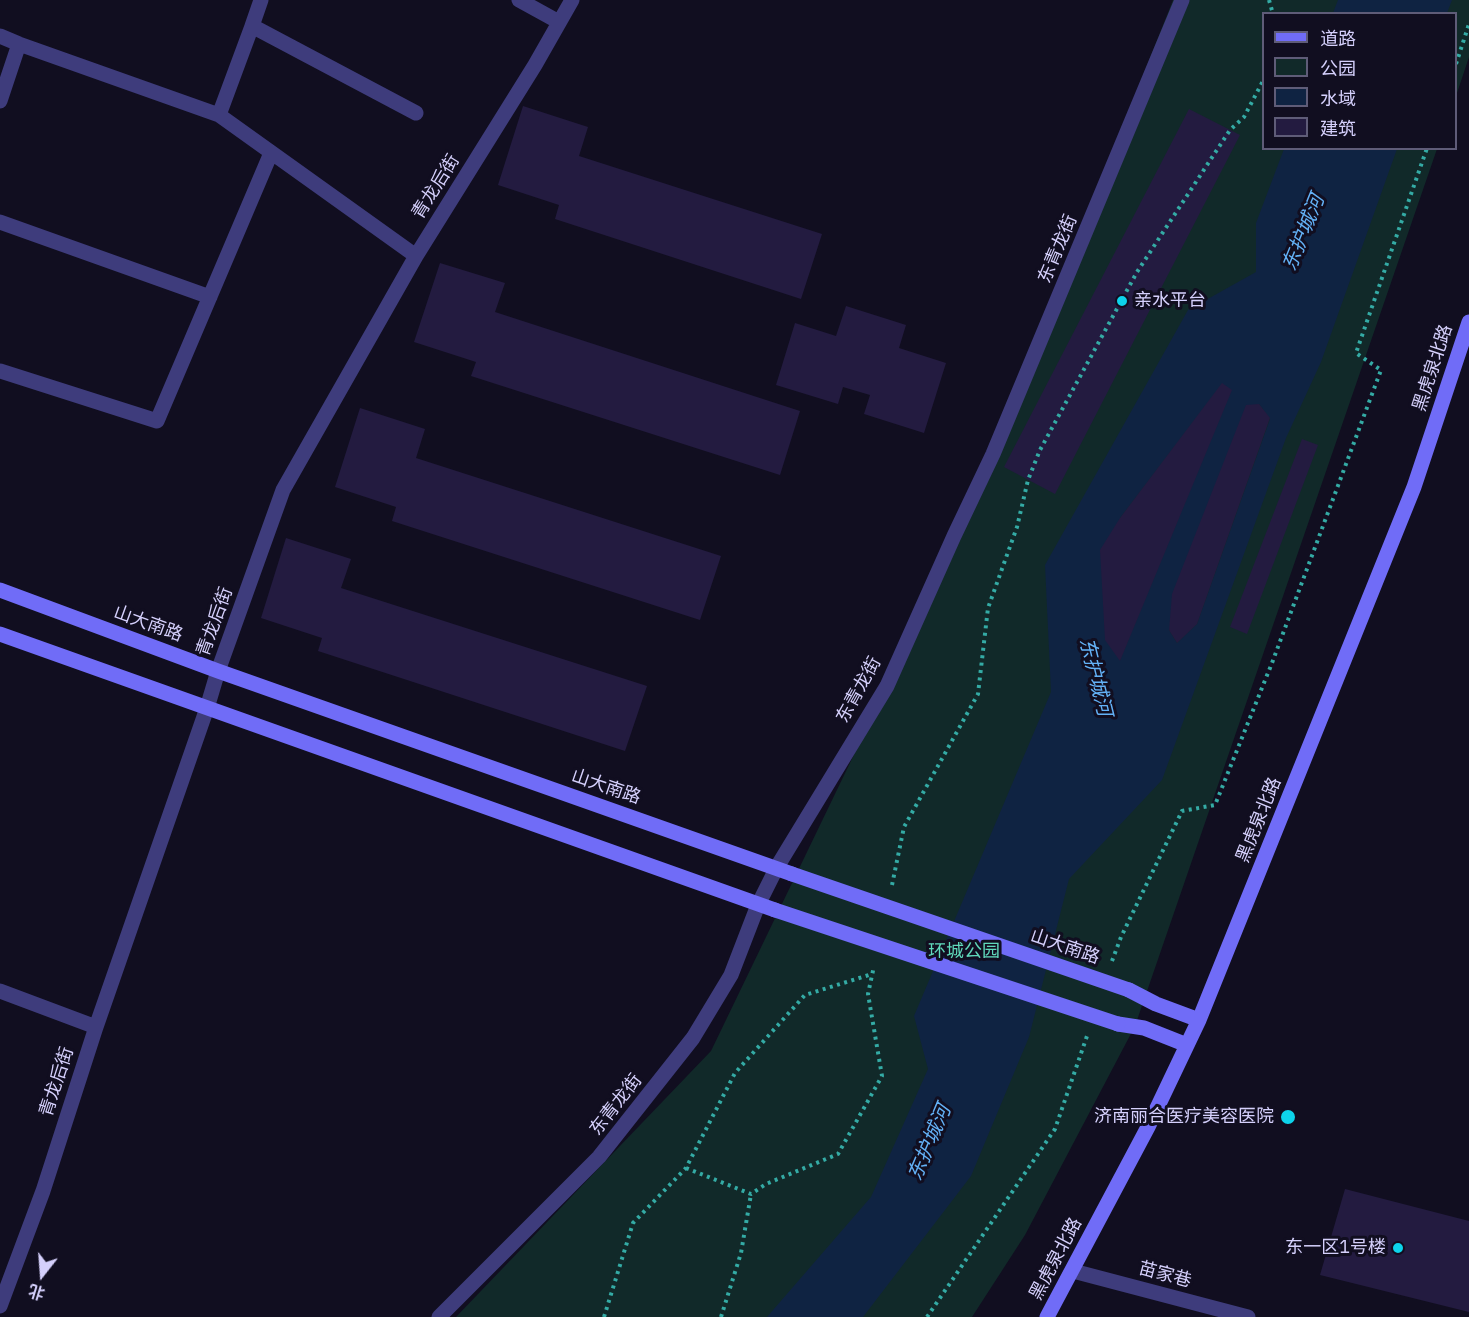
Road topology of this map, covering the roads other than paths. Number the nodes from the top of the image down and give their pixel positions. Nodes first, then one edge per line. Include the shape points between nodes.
1 (261, 0) edge
2 (519, 0) edge
3 (572, 0) edge
4 (1182, 0) edge
5 (559, 22) junction
6 (252, 26) junction
7 (0, 36) edge
8 (19, 44) junction
9 (0, 101) edge
10 (416, 113) dead end
11 (219, 115) junction
12 (271, 153) junction
13 (0, 222) edge
14 (416, 256) junction
15 (210, 297) junction
16 (1469, 322) edge
17 (0, 371) edge
18 (0, 590) edge
19 (0, 634) edge
20 (218, 671) junction
21 (207, 708) junction
22 (777, 867) junction
23 (758, 905) junction
24 (0, 991) edge
25 (1199, 1020) junction
26 (96, 1027) junction
27 (1187, 1045) junction
28 (1073, 1271) junction
29 (0, 1306) edge
30 (439, 1317) edge
31 (1047, 1317) edge
32 (1248, 1317) edge

1 - 6 street
2 - 5 street
3 - 5 street, 青龙后街
4 - 22 street, 东青龙街 via 993,454 887,686
5 - 14 street, 青龙后街
6 - 10 street
6 - 11 street
7 - 8 street
8 - 9 street
8 - 11 street
11 - 12 street
12 - 14 street
12 - 15 street
13 - 15 street
14 - 20 street, 青龙后街 via 283,490
15 - 17 street via 157,421
16 - 25 main road, 黑虎泉北路 via 1414,487
18 - 20 main road, 山大南路
19 - 21 main road
20 - 21 street, 青龙后街
20 - 22 main road, 山大南路
21 - 23 main road
21 - 26 street, 青龙后街
22 - 23 street, 东青龙街
22 - 25 main road, 山大南路, bridge via 1130,990
23 - 27 main road, bridge
23 - 30 street, 东青龙街 via 732,975 693,1038 599,1157
24 - 26 street
25 - 27 main road, 黑虎泉北路
26 - 29 street, 青龙后街 via 43,1191
27 - 28 main road, 黑虎泉北路
28 - 31 main road, 黑虎泉北路
28 - 32 street, 苗家巷

